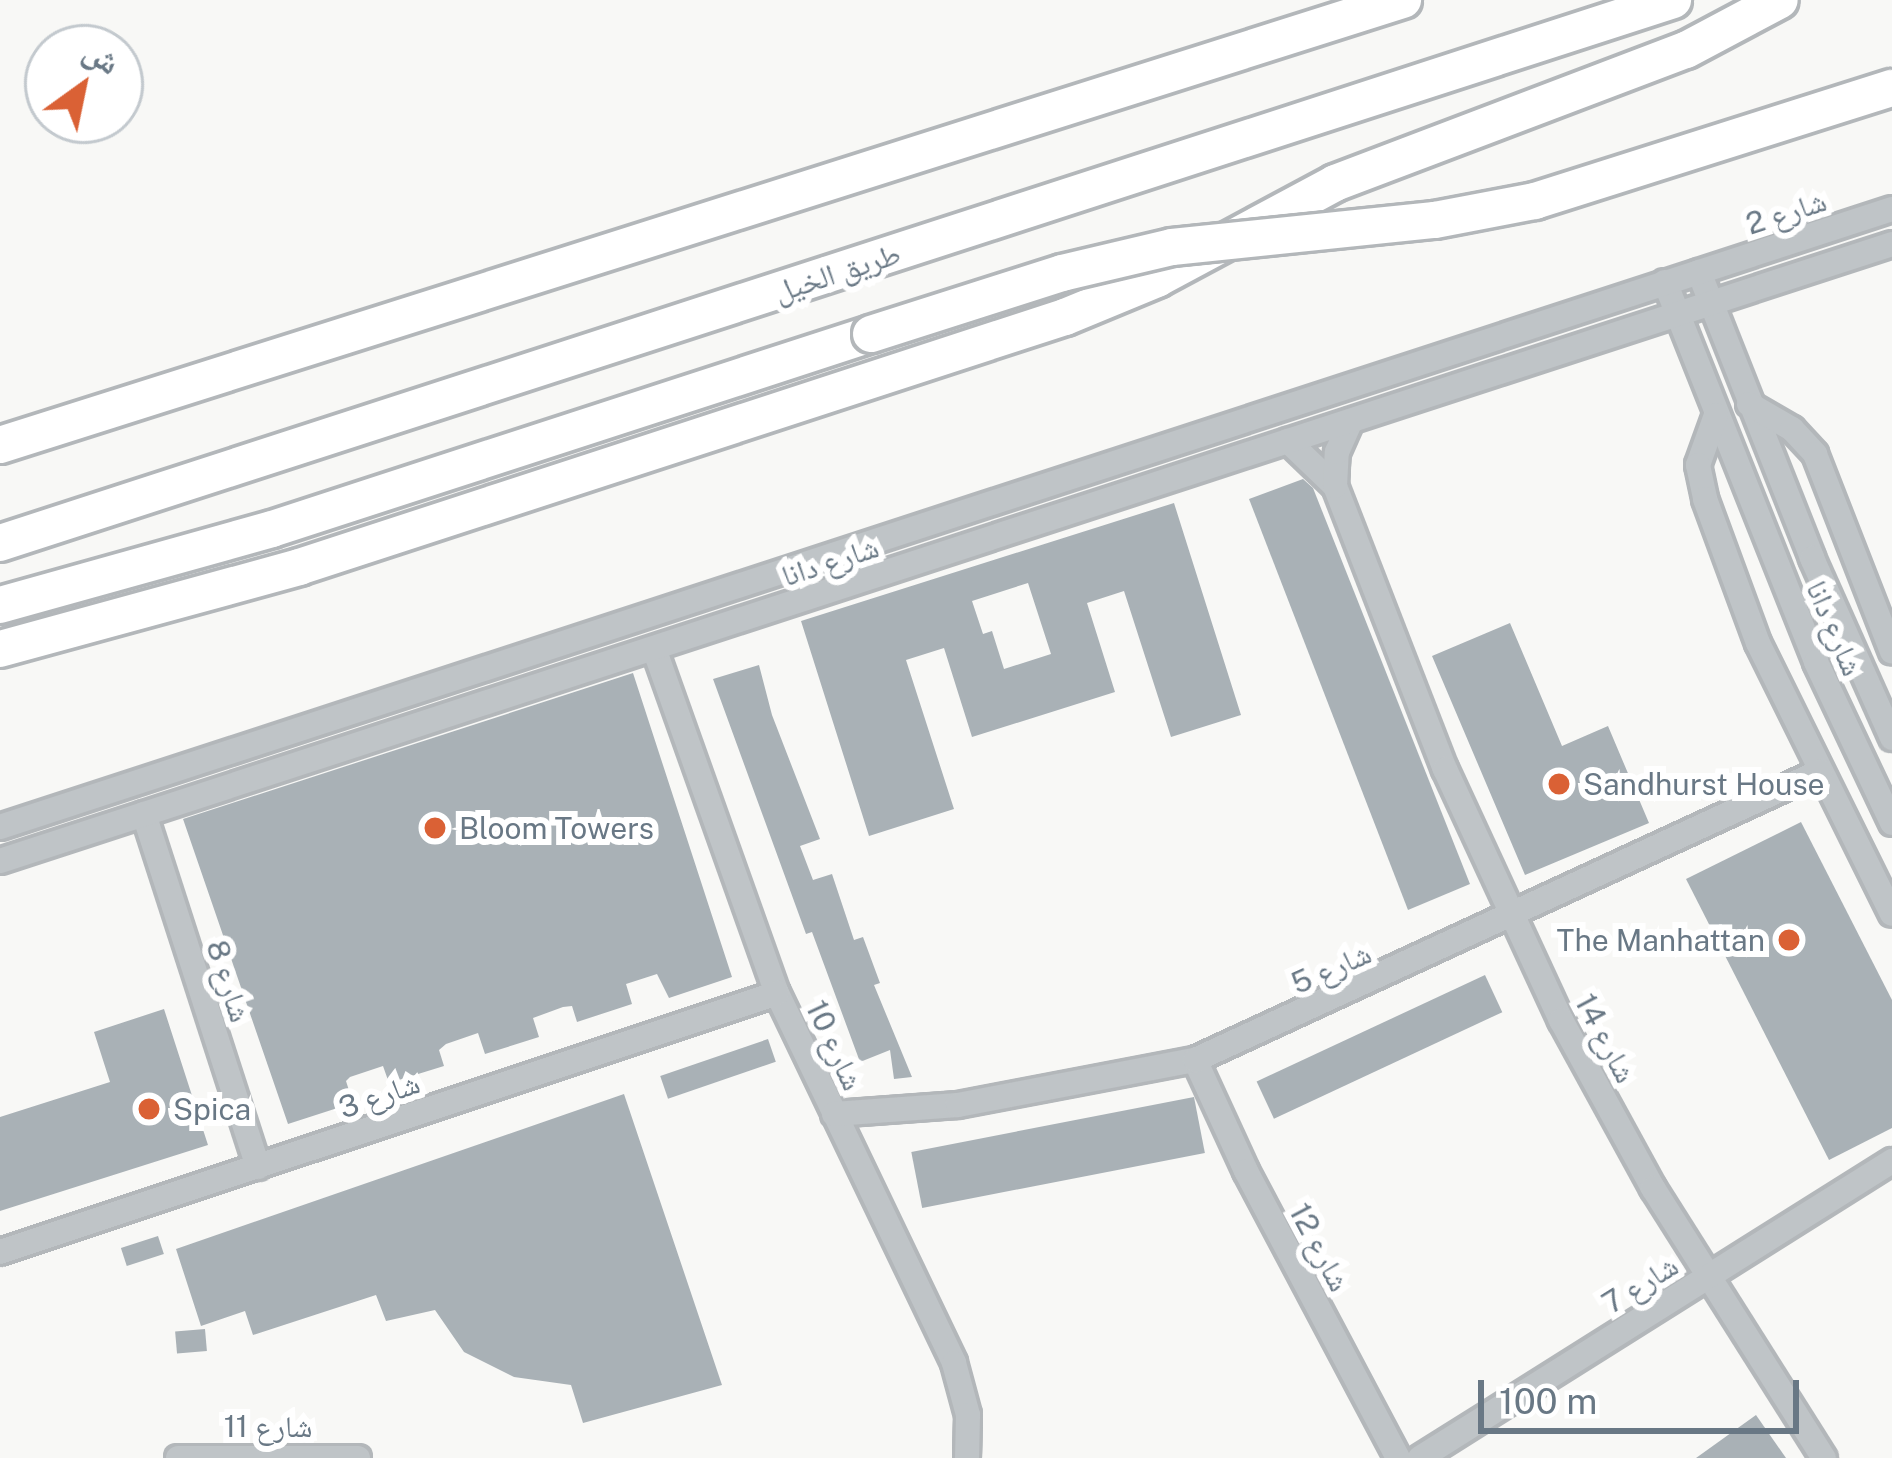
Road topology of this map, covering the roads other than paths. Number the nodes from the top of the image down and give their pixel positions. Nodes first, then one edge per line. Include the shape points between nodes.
1 (1403, 0) edge
2 (1673, 0) edge
3 (1780, 0) edge
4 (1892, 88) edge
5 (1892, 209) edge
6 (1892, 244) edge
7 (1699, 272) junction
8 (1665, 282) junction
9 (1712, 306) junction
10 (1679, 317) junction
11 (1749, 404) junction
12 (1716, 415) junction
13 (1351, 421) junction
14 (1288, 441) junction
15 (0, 445) edge
16 (1335, 485) junction
17 (0, 543) edge
18 (0, 605) edge
19 (649, 615) junction
20 (0, 649) edge
21 (657, 650) junction
22 (1892, 652) edge
23 (1892, 738) edge
24 (1821, 771) junction
25 (132, 783) junction
26 (142, 814) junction
27 (1892, 824) edge
28 (0, 826) edge
29 (0, 861) edge
30 (1892, 914) edge
31 (1509, 917) junction
32 (777, 993) junction
33 (1195, 1060) junction
34 (834, 1114) junction
35 (1892, 1161) edge
36 (257, 1167) junction
37 (0, 1252) edge
38 (1708, 1277) junction
39 (178, 1458) edge
40 (358, 1458) edge
41 (968, 1458) edge
42 (1399, 1458) edge
43 (1420, 1458) edge
44 (1824, 1458) edge

1 - 15 highway
2 - 17 highway, طريق الخيل
3 - 20 highway via 1686,50 1335,183 1172,272 1065,317 299,567
4 - 18 highway, bridge via 1535,201 1435,220 1172,247 1062,273 272,529
5 - 7 street, شارع 2
6 - 9 street
7 - 8 street, شارع دانا
7 - 9 street, شارع دانا
8 - 10 street, شارع دانا
8 - 19 street, شارع دانا
9 - 10 street, شارع دانا
9 - 11 street, شارع دانا
10 - 12 street, شارع دانا
10 - 13 street, شارع دانا
11 - 22 street via 1792,429 1815,454
11 - 23 street, شارع دانا
12 - 24 street via 1700,448 1700,483 1758,643
12 - 27 street, شارع دانا
13 - 14 street, شارع دانا
13 - 16 street via 1337,452
14 - 16 street, شارع 14
14 - 21 street, شارع دانا
16 - 31 street, شارع 14
19 - 21 street via 680,623
19 - 21 street via 626,640
19 - 25 street, شارع دانا
21 - 26 street, شارع دانا
21 - 32 street, شارع 10
24 - 30 street
24 - 31 street, شارع 5
25 - 26 street via 160,792
25 - 26 street via 111,807
25 - 28 street, شارع دانا
26 - 29 street, شارع دانا
26 - 36 street, شارع 8
31 - 33 street, شارع 5
31 - 38 street, شارع 14
32 - 34 street, شارع 10
32 - 36 street, شارع 3
33 - 34 street, شارع 5 via 958,1105
33 - 42 street, شارع 12
34 - 41 street, شارع 10 via 954,1363 968,1415
35 - 38 street, شارع 7
36 - 37 street, شارع 3
38 - 43 street, شارع 7
38 - 44 street, شارع 14
39 - 40 street, شارع 11

